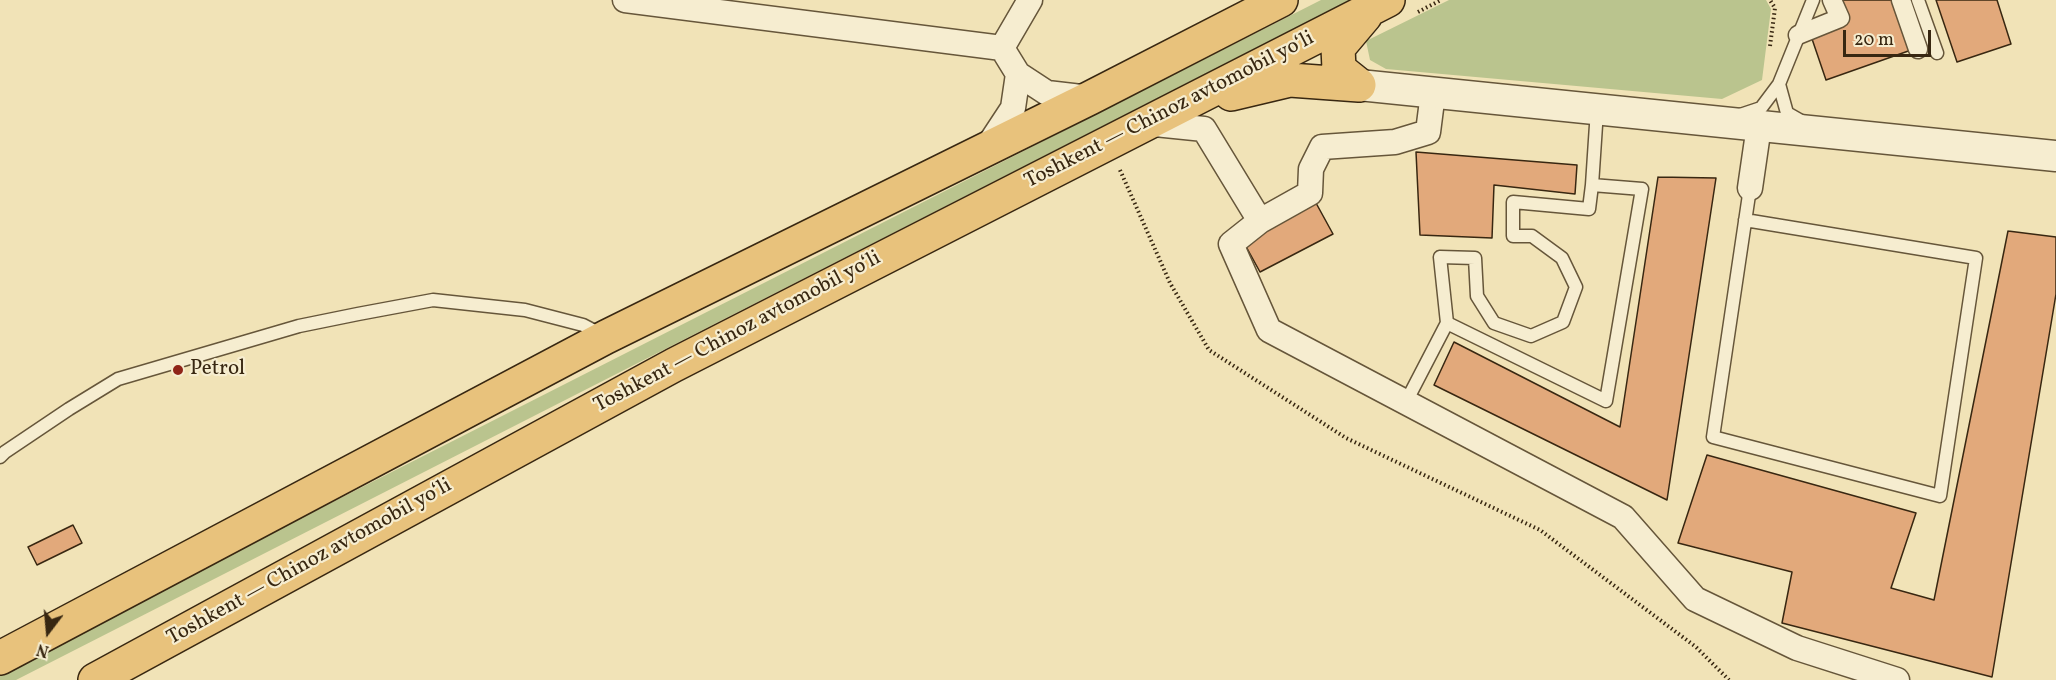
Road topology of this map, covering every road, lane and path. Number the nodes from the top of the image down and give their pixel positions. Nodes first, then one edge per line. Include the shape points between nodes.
1 (625, 0) edge
2 (1030, 0) edge
3 (1281, 0) edge
4 (1770, 0) edge
5 (1813, 0) edge
6 (1832, 0) edge
7 (1901, 0) edge
8 (1918, 0) edge
9 (1380, 4) edge
10 (1798, 35) junction
11 (1002, 48) junction
12 (1918, 49) dead end
13 (1770, 51) dead end
14 (1937, 53) dead end
15 (1018, 74) junction
16 (1779, 84) junction
17 (1359, 85) junction
18 (1433, 93) junction
19 (1090, 98) junction
20 (1597, 110) junction
21 (1717, 121) junction
22 (1147, 122) junction
23 (1759, 126) junction
24 (1824, 132) junction
25 (1107, 142) junction
26 (986, 149) junction
27 (2056, 156) edge
28 (1592, 185) junction
29 (1750, 188) joint
30 (1745, 220) junction
31 (1260, 221) junction
32 (1447, 323) junction
33 (606, 337) junction
34 (1406, 402) junction
35 (0, 458) edge
36 (0, 658) edge
37 (94, 680) edge
38 (1729, 680) edge
39 (1897, 680) edge

1 - 11 street
2 - 11 street
3 - 19 highway
4 - 13 path via 1776,8
5 - 10 lane
6 - 10 street via 1840,18
7 - 12 street
8 - 14 lane
9 - 17 highway via 1338,48 1340,69
9 - 22 highway, Toshkent — Chinoz avtomobil yoʻli
10 - 16 lane
11 - 15 street
15 - 19 street via 1047,93
15 - 26 street via 1013,108
16 - 21 lane via 1761,108
16 - 24 lane via 1787,113
17 - 18 street
17 - 22 highway via 1290,80 1239,91
18 - 20 street
18 - 31 street via 1428,132 1395,142 1322,147 1311,169 1310,193
19 - 26 highway
20 - 21 street
20 - 28 lane
21 - 23 street
22 - 25 highway, Toshkent — Chinoz avtomobil yoʻli
22 - 31 street via 1204,129
23 - 24 street
23 - 29 street
24 - 27 street
25 - 37 highway, Toshkent — Chinoz avtomobil yoʻli via 674,364
25 - 38 path via 1170,282 1209,350 1346,438 1540,530 1696,647
26 - 33 highway
28 - 32 lane via 1642,189 1606,401
28 - 32 lane via 1589,209 1513,202 1513,236 1532,236 1562,258 1576,287 1563,322 1530,336 1494,323 1477,296 1475,258 1440,257
29 - 30 lane
30 - 30 lane via 1976,258 1940,496 1713,437
31 - 34 street via 1232,244 1269,330
32 - 34 lane
33 - 35 lane via 583,325 525,310 432,300 358,314 299,326 118,379
33 - 36 highway
34 - 39 street via 1623,517 1695,599 1797,648

